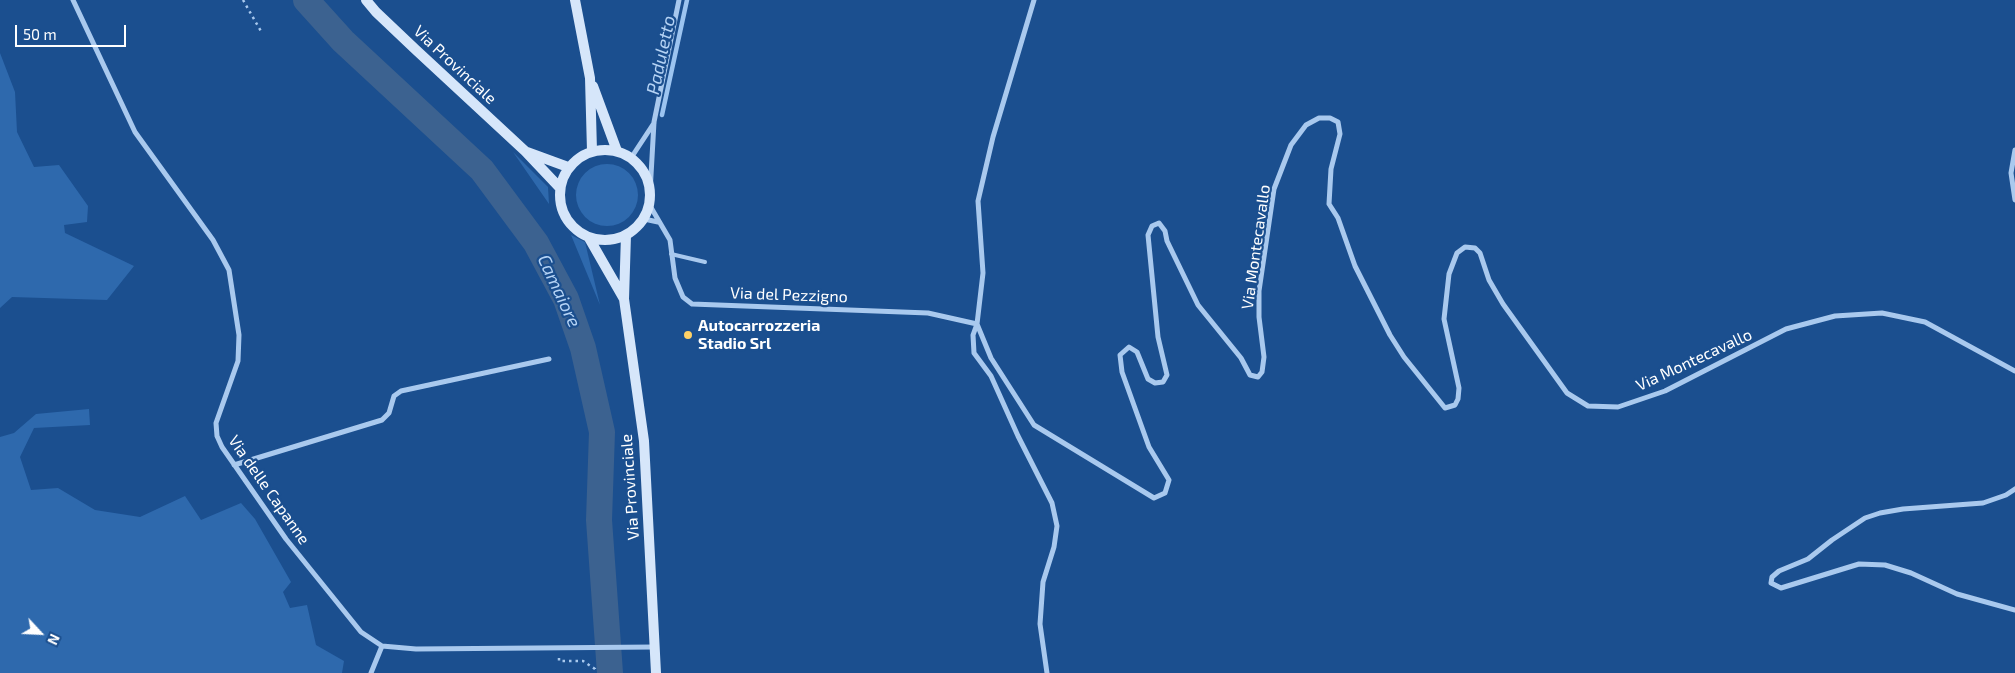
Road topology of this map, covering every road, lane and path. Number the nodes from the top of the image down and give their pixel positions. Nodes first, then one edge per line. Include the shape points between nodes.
1 (73, 0) edge
2 (243, 0) edge
3 (366, 0) edge
4 (575, 0) edge
5 (679, 0) edge
6 (1034, 0) edge
7 (262, 33) dead end
8 (590, 78) junction
9 (654, 122) junction
10 (2015, 150) edge
11 (525, 151) junction
12 (592, 151) junction
13 (617, 151) junction
14 (631, 158) junction
15 (568, 167) junction
16 (560, 188) junction
17 (650, 193) junction
18 (2015, 200) edge
19 (649, 204) junction
20 (644, 219) junction
21 (658, 222) junction
22 (626, 235) junction
23 (589, 238) junction
24 (671, 254) junction
25 (705, 262) dead end
26 (624, 299) junction
27 (977, 324) junction
28 (548, 359) dead end
29 (2015, 371) edge
30 (234, 465) junction
31 (2015, 489) edge
32 (2015, 610) edge
33 (382, 646) junction
34 (654, 647) junction
35 (560, 649) junction
36 (371, 673) edge
37 (595, 673) edge
38 (656, 673) edge
39 (1047, 673) edge

1 - 30 street, Via delle Capanne via 135,132 213,240 229,270 239,335 238,361 216,423 217,436
2 - 7 path
3 - 11 main road, Via Provinciale
4 - 8 main road
5 - 9 street
6 - 27 street via 978,201 983,273
8 - 12 main road
8 - 13 main road
9 - 14 street
9 - 17 street
10 - 18 street via 2011,173
11 - 15 main road, Via Provinciale
11 - 16 main road, Via Provinciale
12 - 13 main road
12 - 15 main road
13 - 14 main road
14 - 17 main road via 645,173
15 - 16 main road, Via Provinciale
16 - 23 main road, Via Provinciale via 560,204 566,218
17 - 19 main road
19 - 20 main road
19 - 21 street, Via del Pezzigno
20 - 21 street
20 - 22 main road
21 - 24 street, Via del Pezzigno via 670,240
22 - 23 main road via 614,240
22 - 26 main road, Via Provinciale
23 - 26 main road, Via Provinciale
24 - 25 lane
24 - 27 street, Via del Pezzigno via 675,278 683,297 692,304 928,313
26 - 34 main road, Via Provinciale via 644,441
27 - 29 street, Via Montecavallo via 991,358 1034,425 1154,498 1165,493 1169,480 1149,447 1122,372 1120,355 1129,347 1137,352 1148,379 1155,383 1163,382 1167,375 1158,337 1148,235 1152,226 1159,223 1198,305 1241,358 1250,375 1258,377 1264,357 1259,318 1260,290 1274,188 1291,145 1306,125 1319,118 1330,118 1338,122 1340,134 1331,169 1329,204 1338,218 1355,266 1390,335 1445,408 1455,405 1459,388 1444,319 1450,274 1457,253 1466,246 1480,253 1489,280 1503,304 1567,393 1588,406 1618,407 1665,391 1786,329 1835,316 1882,313 1925,322
27 - 39 street via 973,336 974,353 991,376 1052,503 1057,526 1043,582 1040,624
28 - 30 street via 401,392 394,396 389,413 382,420
30 - 33 street, Via delle Capanne via 286,539 361,632
31 - 32 street via 1983,503 1903,509 1865,518 1808,558 1779,571 1771,583 1781,588 1859,564 1885,565 1957,594
33 - 35 street, Via delle Capanne
33 - 36 street
34 - 35 street, Via delle Capanne
34 - 38 main road, Via Provinciale
35 - 37 path via 559,661 584,661 595,669

